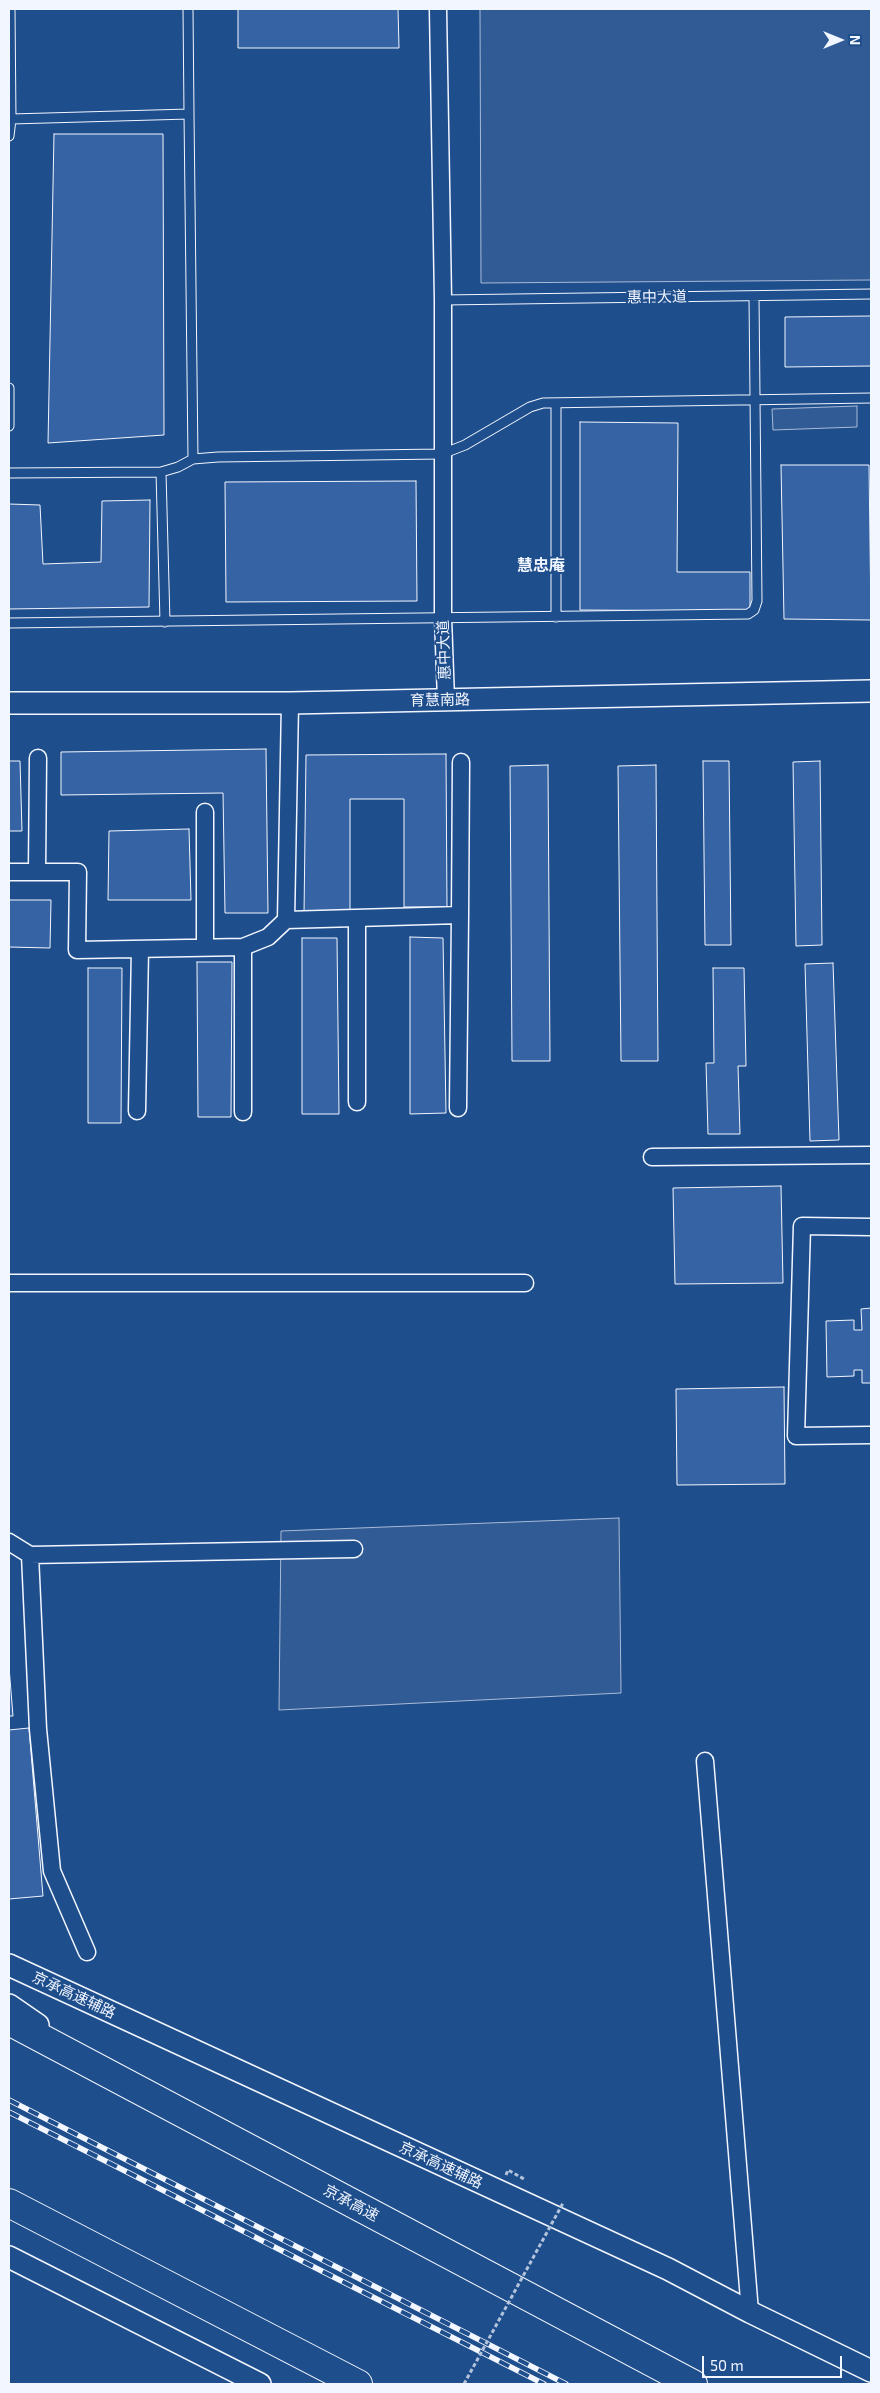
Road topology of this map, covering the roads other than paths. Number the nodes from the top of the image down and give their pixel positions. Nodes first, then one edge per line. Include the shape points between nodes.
1 (10, 9) edge
2 (188, 9) edge
3 (438, 9) edge
4 (189, 114) junction
5 (11, 118) junction
6 (9, 136) edge
7 (871, 294) edge
8 (754, 296) junction
9 (443, 300) junction
10 (9, 388) edge
11 (871, 398) edge
12 (756, 399) junction
13 (9, 400) edge
14 (556, 403) junction
15 (9, 426) edge
16 (442, 454) junction
17 (193, 459) junction
18 (161, 472) junction
19 (9, 473) edge
20 (556, 617) junction
21 (443, 618) junction
22 (165, 622) junction
23 (9, 623) edge
24 (871, 691) edge
25 (446, 700) junction
26 (9, 703) edge
27 (290, 703) junction
28 (38, 758) dead end
29 (460, 762) dead end
30 (205, 812) dead end
31 (9, 872) edge
32 (37, 872) junction
33 (460, 915) junction
34 (357, 918) junction
35 (286, 920) junction
36 (205, 947) junction
37 (243, 947) junction
38 (140, 949) junction
39 (357, 1102) dead end
40 (458, 1108) dead end
41 (137, 1111) dead end
42 (243, 1112) dead end
43 (871, 1155) edge
44 (652, 1157) dead end
45 (871, 1227) edge
46 (9, 1283) edge
47 (526, 1283) dead end
48 (871, 1435) edge
49 (9, 1542) edge
50 (354, 1549) dead end
51 (30, 1556) junction
52 (705, 1760) dead end
53 (87, 1952) dead end
54 (9, 1965) edge
55 (9, 2005) edge
56 (9, 2021) edge
57 (101, 2070) junction
58 (9, 2203) edge
59 (9, 2257) edge
60 (750, 2312) junction
61 (871, 2371) edge
62 (260, 2384) edge
63 (358, 2384) edge
64 (693, 2384) edge

1 - 5 lane
2 - 4 lane
3 - 9 street, 惠中大道
4 - 5 lane
4 - 17 lane
5 - 6 lane
7 - 8 lane, 惠中大道
8 - 9 lane, 惠中大道
8 - 12 lane
9 - 16 street, 惠中大道
10 - 13 lane
11 - 12 lane
12 - 14 lane
12 - 20 lane via 757,601 754,610 748,614
13 - 15 lane
14 - 16 lane via 530,408 465,445
14 - 20 lane
16 - 17 lane
16 - 21 street, 惠中大道
17 - 18 lane via 178,468
18 - 19 lane
18 - 22 lane
20 - 21 lane
21 - 22 lane
21 - 25 street, 惠中大道
22 - 23 lane
24 - 25 street, 育慧南路
25 - 27 street, 育慧南路
26 - 27 street, 育慧南路
27 - 35 street
28 - 32 street
29 - 33 street
30 - 36 street
31 - 32 street
32 - 38 street via 78,872 77,950
33 - 34 street
33 - 40 street
34 - 35 street
34 - 39 street
35 - 37 street via 268,937
36 - 37 street
36 - 38 street
37 - 42 street
38 - 41 street
43 - 44 street
45 - 48 street via 802,1226 796,1436
46 - 47 street
49 - 51 street
50 - 51 street
51 - 53 street via 38,1730 52,1871
52 - 60 street
54 - 60 street, 京承高速辅路 via 668,2269
55 - 57 street
56 - 57 highway, 京承高速
57 - 64 highway, 京承高速
58 - 63 highway
59 - 62 street
60 - 61 street, 京承高速辅路

